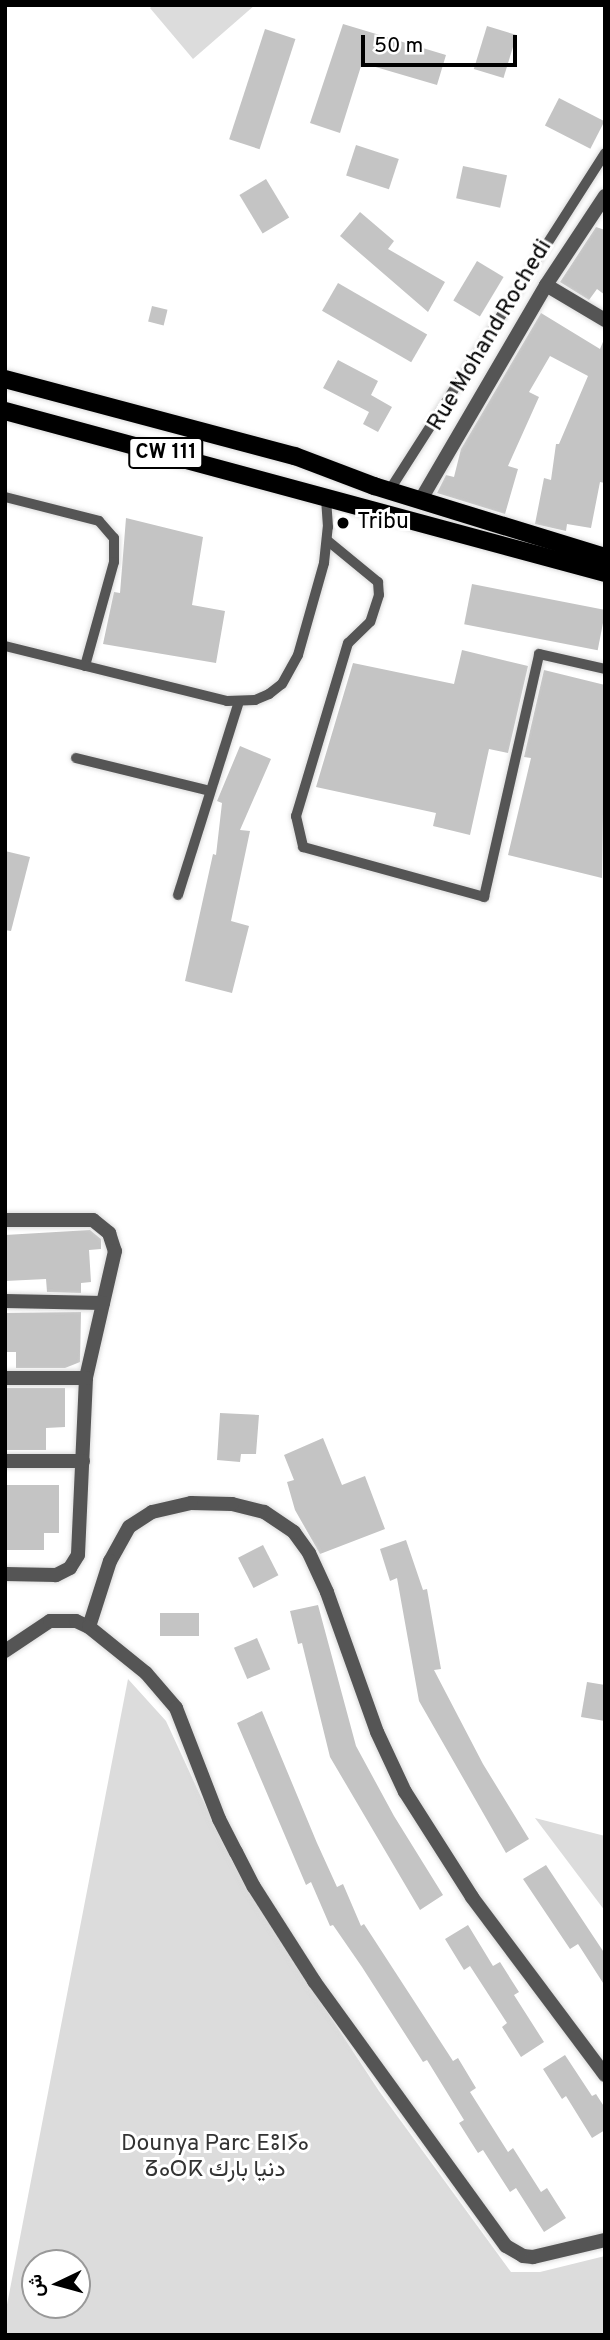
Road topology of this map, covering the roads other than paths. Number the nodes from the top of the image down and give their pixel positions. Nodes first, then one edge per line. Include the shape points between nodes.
1 (605, 153) edge
2 (605, 196) edge
3 (546, 285) junction
4 (605, 320) edge
5 (5, 379) edge
6 (5, 411) edge
7 (389, 491) junction
8 (5, 497) edge
9 (326, 498) junction
10 (420, 501) junction
11 (328, 541) junction
12 (604, 558) edge
13 (5, 646) edge
14 (85, 666) junction
15 (605, 669) edge
16 (239, 702) junction
17 (76, 758) dead end
18 (210, 791) junction
19 (178, 895) dead end
20 (5, 1220) edge
21 (5, 1301) edge
22 (103, 1303) junction
23 (5, 1378) edge
24 (86, 1378) junction
25 (5, 1461) edge
26 (83, 1461) junction
27 (5, 1574) edge
28 (89, 1627) junction
29 (5, 1651) edge
30 (605, 2075) edge
31 (605, 2240) edge

1 - 7 lane
2 - 3 street, Rue Mohand Rochedi
3 - 4 street
3 - 10 street, Rue Mohand Rochedi
5 - 7 main road via 295,456
6 - 9 main road, CW 111
7 - 10 main road
8 - 14 lane via 99,521 114,538 114,562
9 - 11 lane
9 - 12 main road, CW 111
10 - 12 main road
11 - 15 lane via 378,582 379,595 370,621 348,643 296,816 303,847 484,897 539,654
11 - 16 lane via 290,670 269,694
13 - 14 lane
14 - 16 lane
16 - 18 lane
17 - 18 lane
18 - 19 lane
20 - 22 street via 84,1219 102,1225 115,1251
21 - 22 street
22 - 24 street
23 - 24 street
24 - 26 street
25 - 26 street
26 - 27 street via 75,1562 56,1575
28 - 29 street via 76,1620 50,1620
28 - 30 street via 110,1561 128,1527 152,1512 191,1503 232,1504 264,1512 294,1532 327,1592 377,1732 405,1792 472,1897
28 - 31 street via 146,1673 176,1707 219,1819 254,1887 314,1981 506,2246 533,2257

